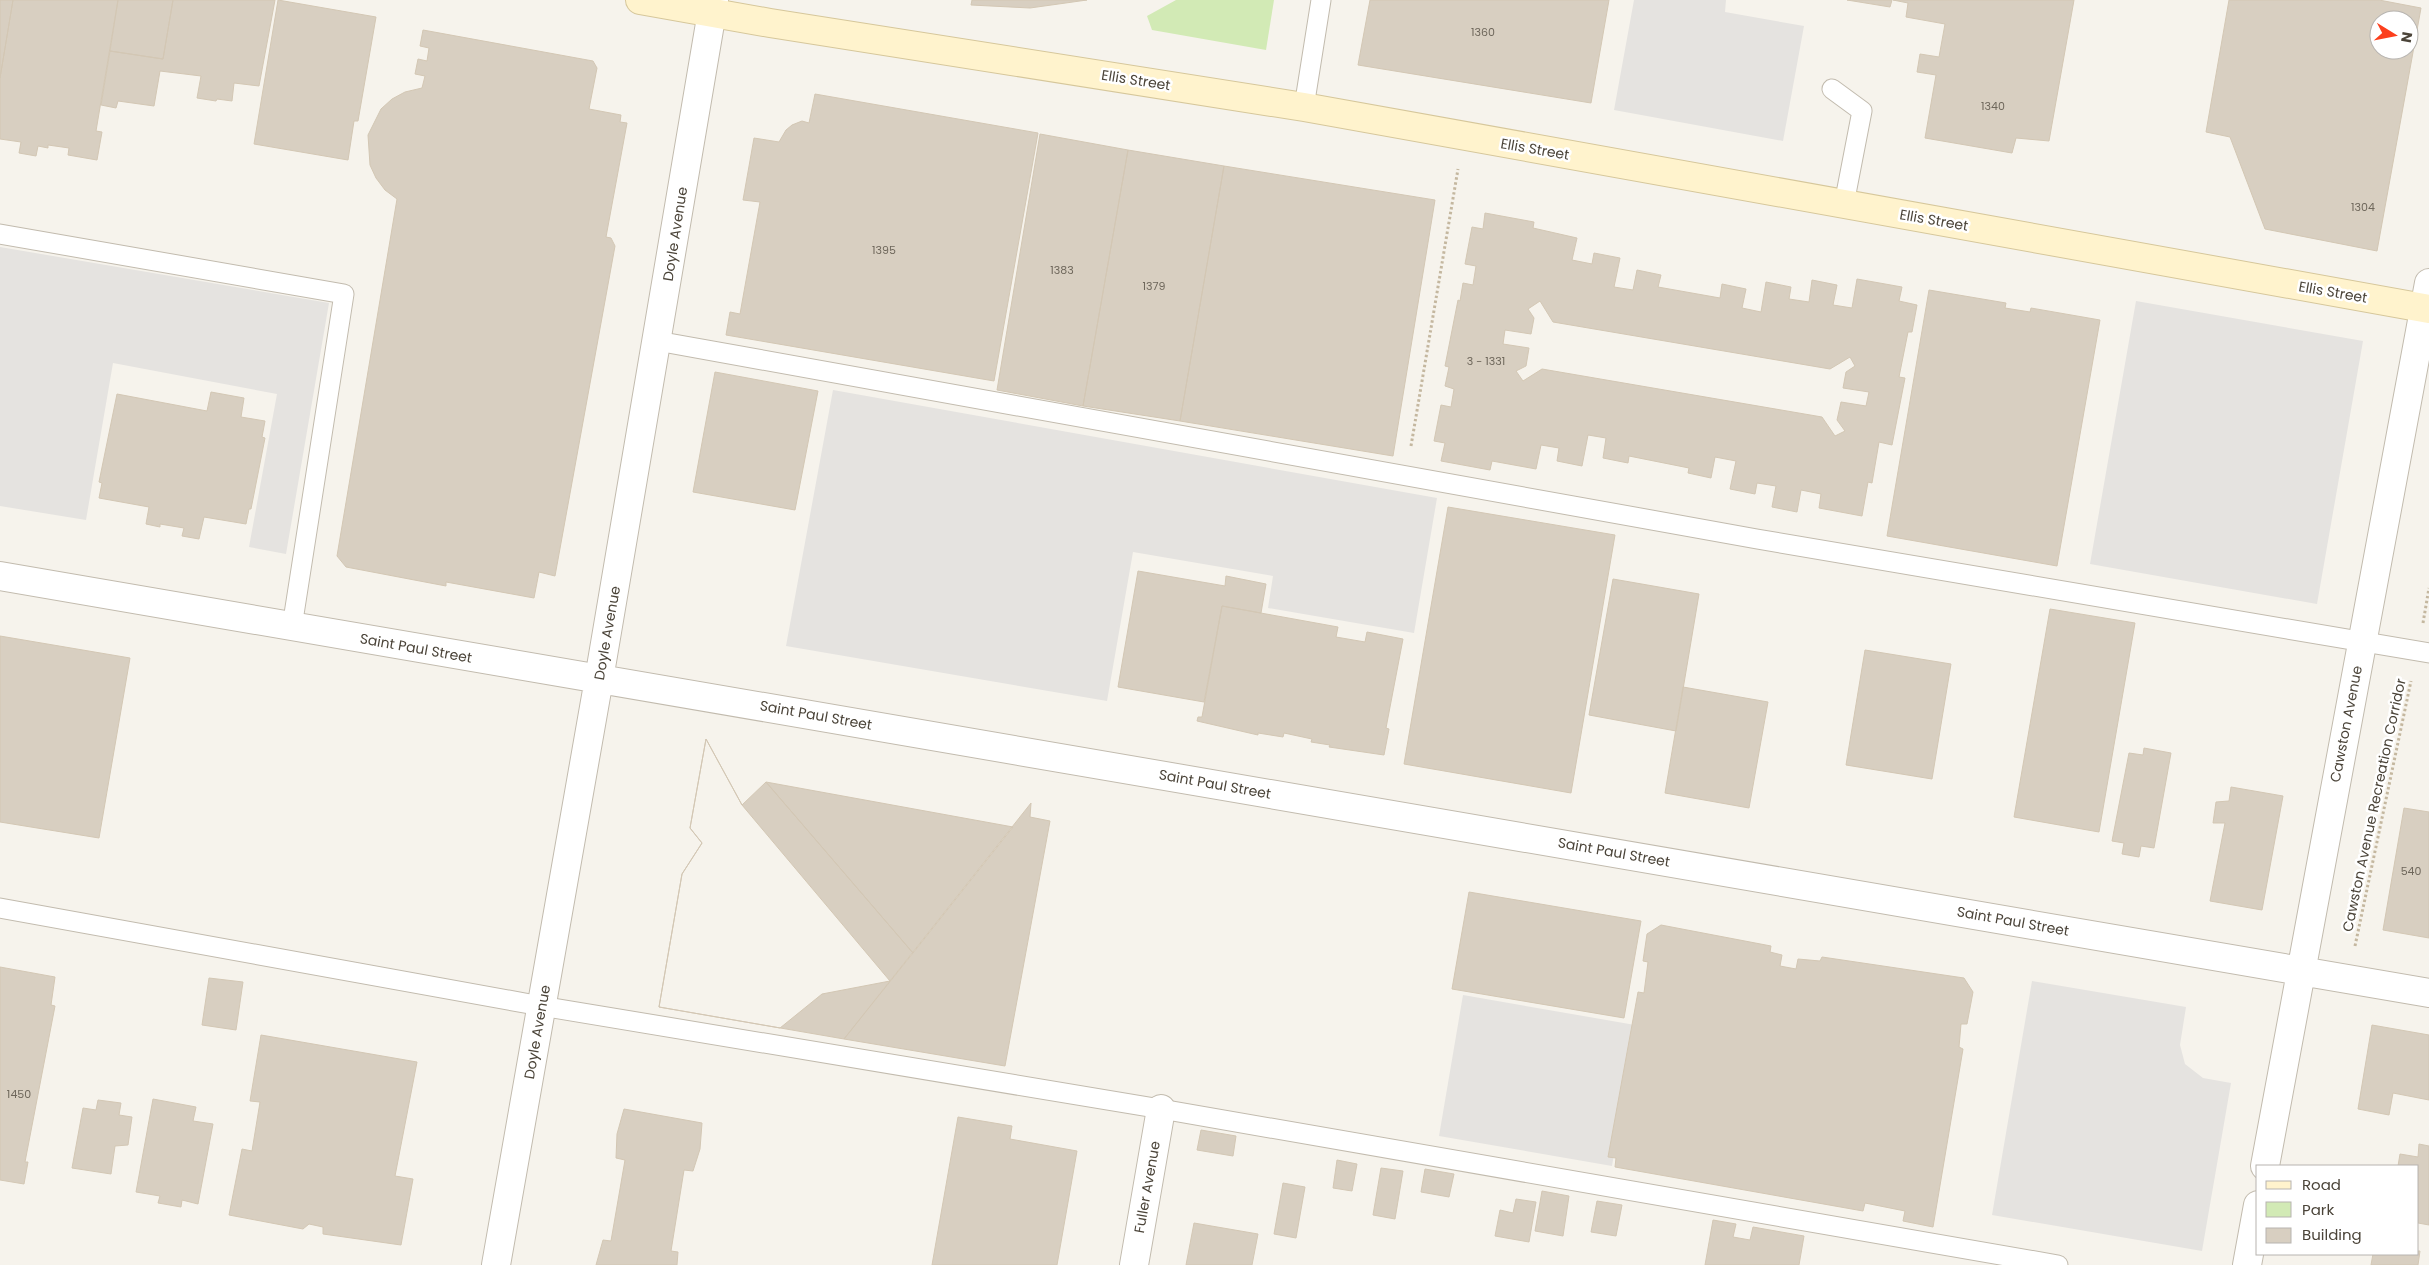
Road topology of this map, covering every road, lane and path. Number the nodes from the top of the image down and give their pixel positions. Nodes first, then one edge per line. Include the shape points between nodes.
1 (640, 0) edge
2 (1322, 0) edge
3 (713, 7) edge
4 (1832, 89) dead end
5 (1304, 107) junction
6 (1464, 137) junction
7 (1844, 204) junction
8 (0, 234) edge
9 (2427, 300) edge
10 (657, 341) junction
11 (1406, 474) junction
12 (0, 576) edge
13 (2429, 588) edge
14 (2422, 625) dead end
15 (292, 627) junction
16 (2361, 641) junction
17 (2429, 654) edge
18 (2412, 677) dead end
19 (599, 679) junction
20 (0, 908) edge
21 (2355, 946) dead end
22 (2300, 971) junction
23 (2429, 992) edge
24 (541, 1006) junction
25 (1161, 1109) junction
26 (2265, 1165) edge
27 (2256, 1216) edge
28 (1977, 1258) edge
29 (496, 1265) edge
30 (1134, 1265) edge
31 (2058, 1265) edge
32 (2247, 1265) edge

1 - 3 street, Ellis Street
2 - 5 lane
3 - 5 street, Ellis Street
3 - 10 street, Doyle Avenue
4 - 7 lane via 1862,111
5 - 6 street, Ellis Street
6 - 7 street, Ellis Street
6 - 11 path
7 - 9 street, Ellis Street
8 - 15 lane via 344,294
9 - 16 street, Cawston Avenue
10 - 11 lane
10 - 19 street, Doyle Avenue
11 - 16 lane via 1757,539
12 - 15 street, Saint Paul Street
13 - 14 path
15 - 19 street, Saint Paul Street
16 - 17 lane
16 - 22 street, Cawston Avenue
18 - 21 path, Cawston Avenue Recreation Corridor
19 - 22 street, Saint Paul Street
19 - 24 street, Doyle Avenue
20 - 24 lane
22 - 23 street, Saint Paul Street
22 - 26 street, Cawston Avenue
24 - 25 lane
24 - 29 street, Doyle Avenue
25 - 28 lane
25 - 30 street, Fuller Avenue
27 - 32 street
28 - 31 lane

